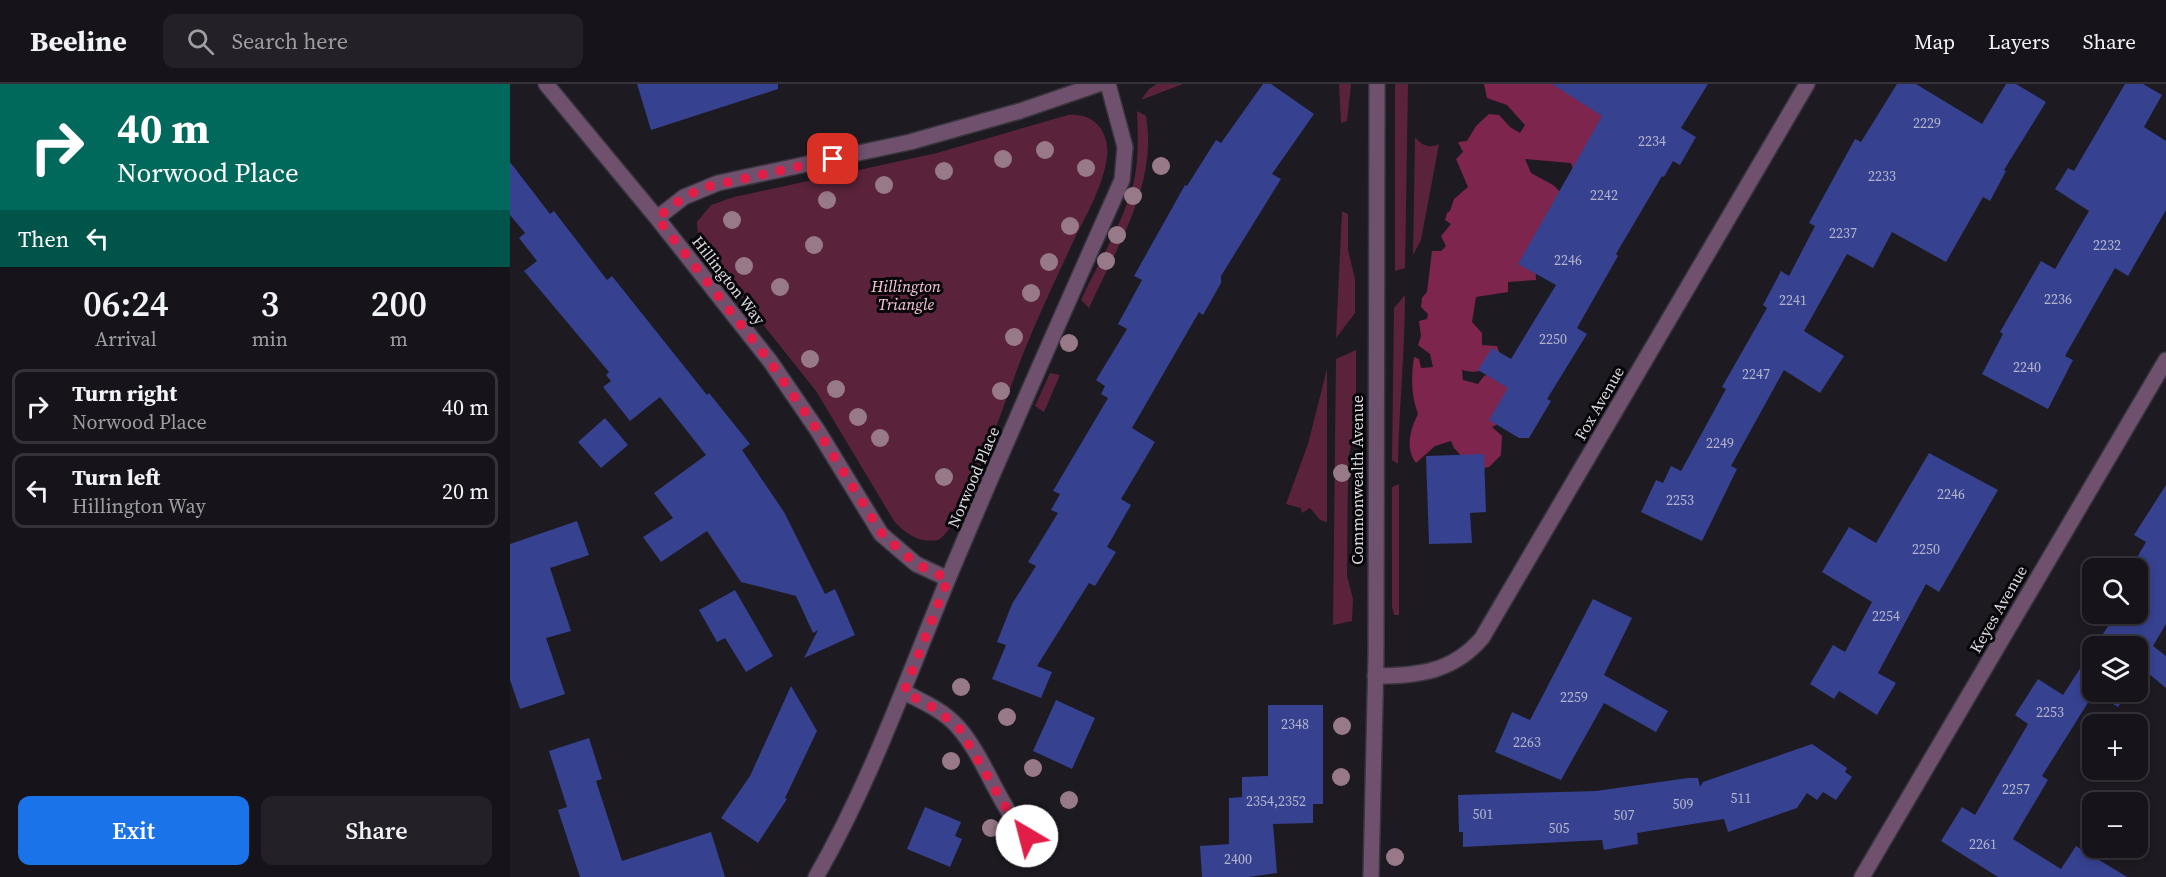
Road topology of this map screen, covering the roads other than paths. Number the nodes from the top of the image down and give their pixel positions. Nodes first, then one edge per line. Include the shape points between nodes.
1 (546, 84) edge
2 (1099, 84) edge
3 (1108, 84) edge
4 (1377, 84) edge
5 (1807, 84) edge
6 (657, 218) junction
7 (2166, 360) edge
8 (948, 579) junction
9 (1375, 676) junction
10 (904, 692) junction
11 (1040, 849) dead end
12 (816, 877) edge
13 (1371, 877) edge
14 (1862, 877) edge

1 - 6 street, Hillington Way
2 - 6 street via 910,142 718,183 684,197
3 - 8 street, Norwood Place via 1123,132 1124,172
4 - 9 street, Commonwealth Avenue
5 - 9 street, Fox Avenue via 1482,638 1460,659 1435,671
6 - 8 street, Hillington Way via 770,362 882,534 916,564
7 - 14 street, Keyes Avenue
8 - 10 street, Norwood Place
9 - 13 street, Commonwealth Avenue
10 - 11 street via 934,708 959,728 1008,812
10 - 12 street, Norwood Place

